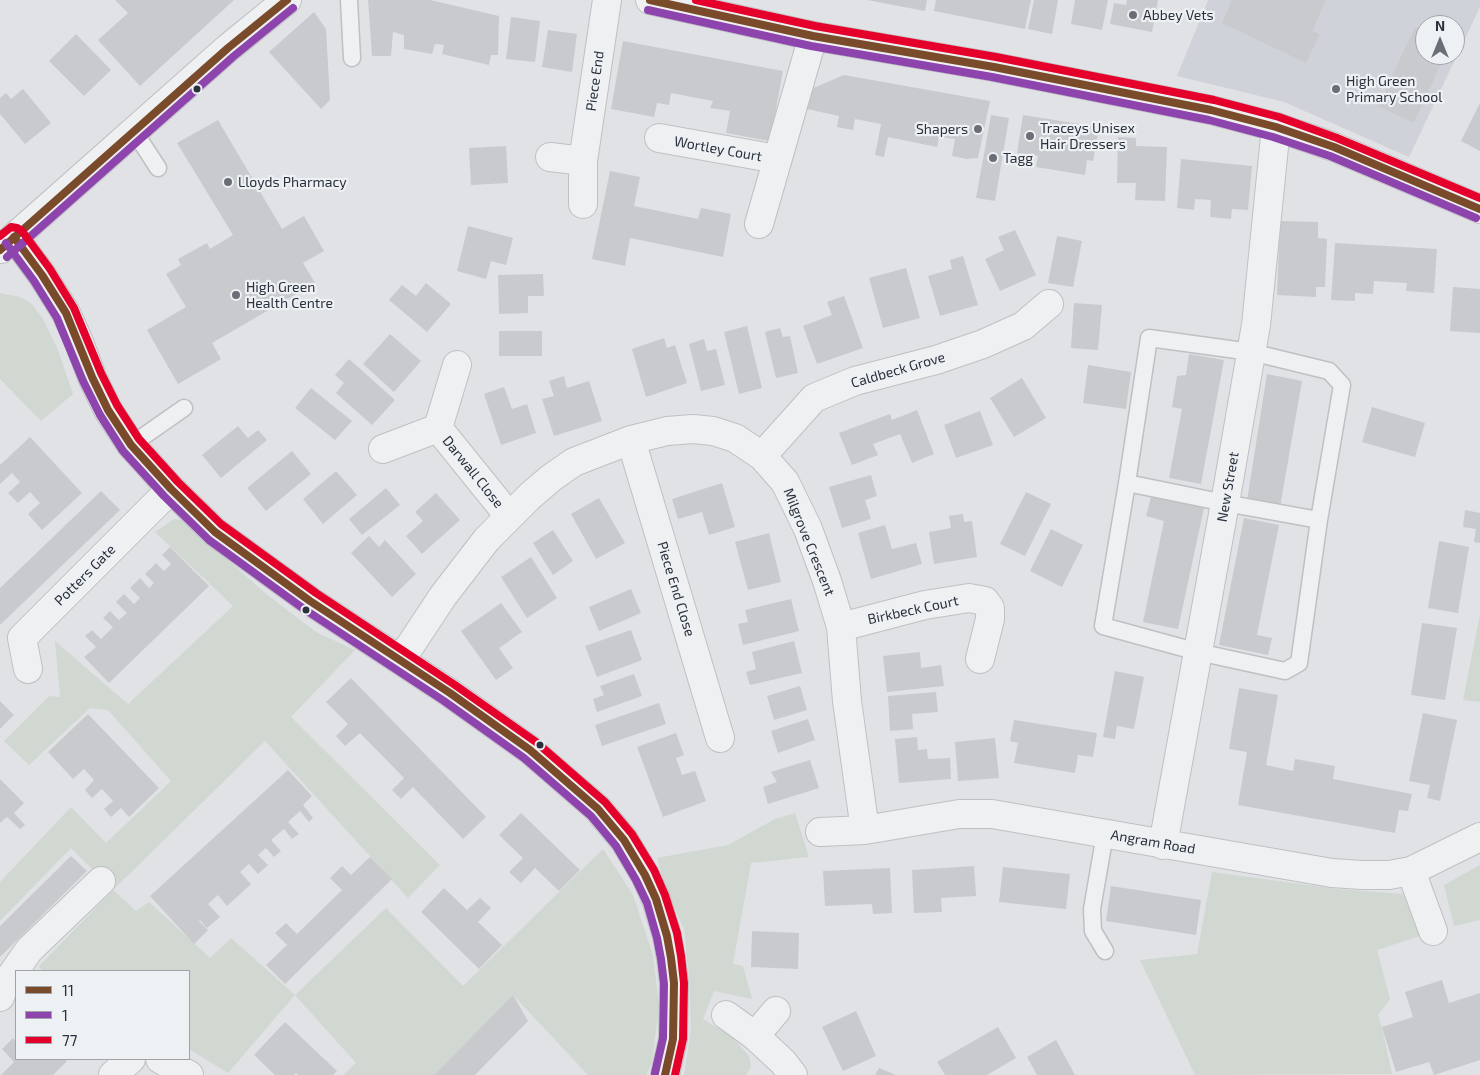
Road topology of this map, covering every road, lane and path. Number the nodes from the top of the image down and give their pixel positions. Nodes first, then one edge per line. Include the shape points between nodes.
1 (287, 0) edge
2 (349, 0) edge
3 (607, 0) edge
4 (650, 0) edge
5 (813, 36) junction
6 (352, 58) dead end
7 (1276, 127) junction
8 (134, 131) junction
9 (659, 138) dead end
10 (550, 157) dead end
11 (777, 159) junction
12 (583, 161) junction
13 (158, 168) dead end
14 (583, 204) dead end
15 (1480, 209) edge
16 (759, 224) dead end
17 (7, 244) edge
18 (1049, 304) dead end
19 (1251, 352) junction
20 (457, 366) dead end
21 (184, 408) dead end
22 (438, 428) junction
23 (631, 440) junction
24 (131, 445) junction
25 (383, 449) dead end
26 (762, 456) junction
27 (1128, 483) junction
28 (171, 490) junction
29 (1226, 503) junction
30 (509, 516) junction
31 (1319, 520) junction
32 (841, 627) junction
33 (1198, 652) junction
34 (399, 659) junction
35 (980, 659) dead end
36 (28, 668) dead end
37 (720, 738) dead end
38 (865, 830) junction
39 (820, 832) dead end
40 (1105, 834) junction
41 (1480, 837) edge
42 (1163, 845) junction
43 (1411, 871) junction
44 (101, 881) dead end
45 (1433, 931) dead end
46 (1105, 951) dead end
47 (15, 970) edge
48 (15, 970) edge
49 (0, 997) edge
50 (0, 1003) edge
51 (15, 1008) edge
52 (776, 1011) dead end
53 (726, 1015) dead end
54 (756, 1036) junction
55 (130, 1060) edge
56 (162, 1060) edge
57 (113, 1075) edge
58 (189, 1075) edge
59 (665, 1075) edge
60 (793, 1075) edge

1 - 8 street
2 - 6 lane
3 - 12 street, Piece End
4 - 5 street
5 - 7 street via 1157,98
5 - 11 street, Wortley Court
7 - 15 street via 1334,147
7 - 19 street, New Street
8 - 13 lane
8 - 17 street
9 - 11 street, Wortley Court
10 - 12 street
11 - 16 street, Wortley Court
12 - 14 street, Piece End
17 - 24 street via 42,275 66,313 108,410
18 - 26 street, Caldbeck Grove via 1023,326 983,344 855,381 814,398
19 - 27 lane via 1149,338
19 - 29 street, New Street
19 - 31 lane via 1329,371 1342,385
20 - 22 street, Darwall Close
21 - 24 lane
22 - 25 street, Darwall Close
22 - 30 street, Darwall Close
23 - 26 street, Milgrove Crescent via 667,431 714,431 735,438
23 - 30 street, Milgrove Crescent via 574,462
23 - 37 street, Piece End Close
24 - 28 street
26 - 32 street, Milgrove Crescent via 785,482 808,529
27 - 29 lane
27 - 33 lane via 1103,626
28 - 34 street via 215,532 310,601
28 - 36 street, Potters Gate via 22,638
29 - 31 lane
29 - 33 street, New Street
30 - 34 street, Milgrove Crescent via 442,596
31 - 33 lane via 1298,663 1285,671
32 - 35 street, Birkbeck Court via 925,605 969,598 985,601 990,608 990,618
32 - 38 street, Milgrove Crescent via 847,701
33 - 42 street, New Street
34 - 59 street via 545,762 598,809 636,857 656,899 672,958 673,1040
38 - 39 street, Angram Road
38 - 40 street, Angram Road via 959,814 992,814
40 - 42 street, Angram Road
40 - 46 lane via 1092,909 1093,931
41 - 43 street, Angram Road
42 - 43 street, Angram Road via 1332,873 1389,875
43 - 45 street
44 - 47 street via 29,950
48 - 49 street
50 - 51 street
52 - 54 street
53 - 54 street
54 - 60 street
55 - 57 street
56 - 58 street

